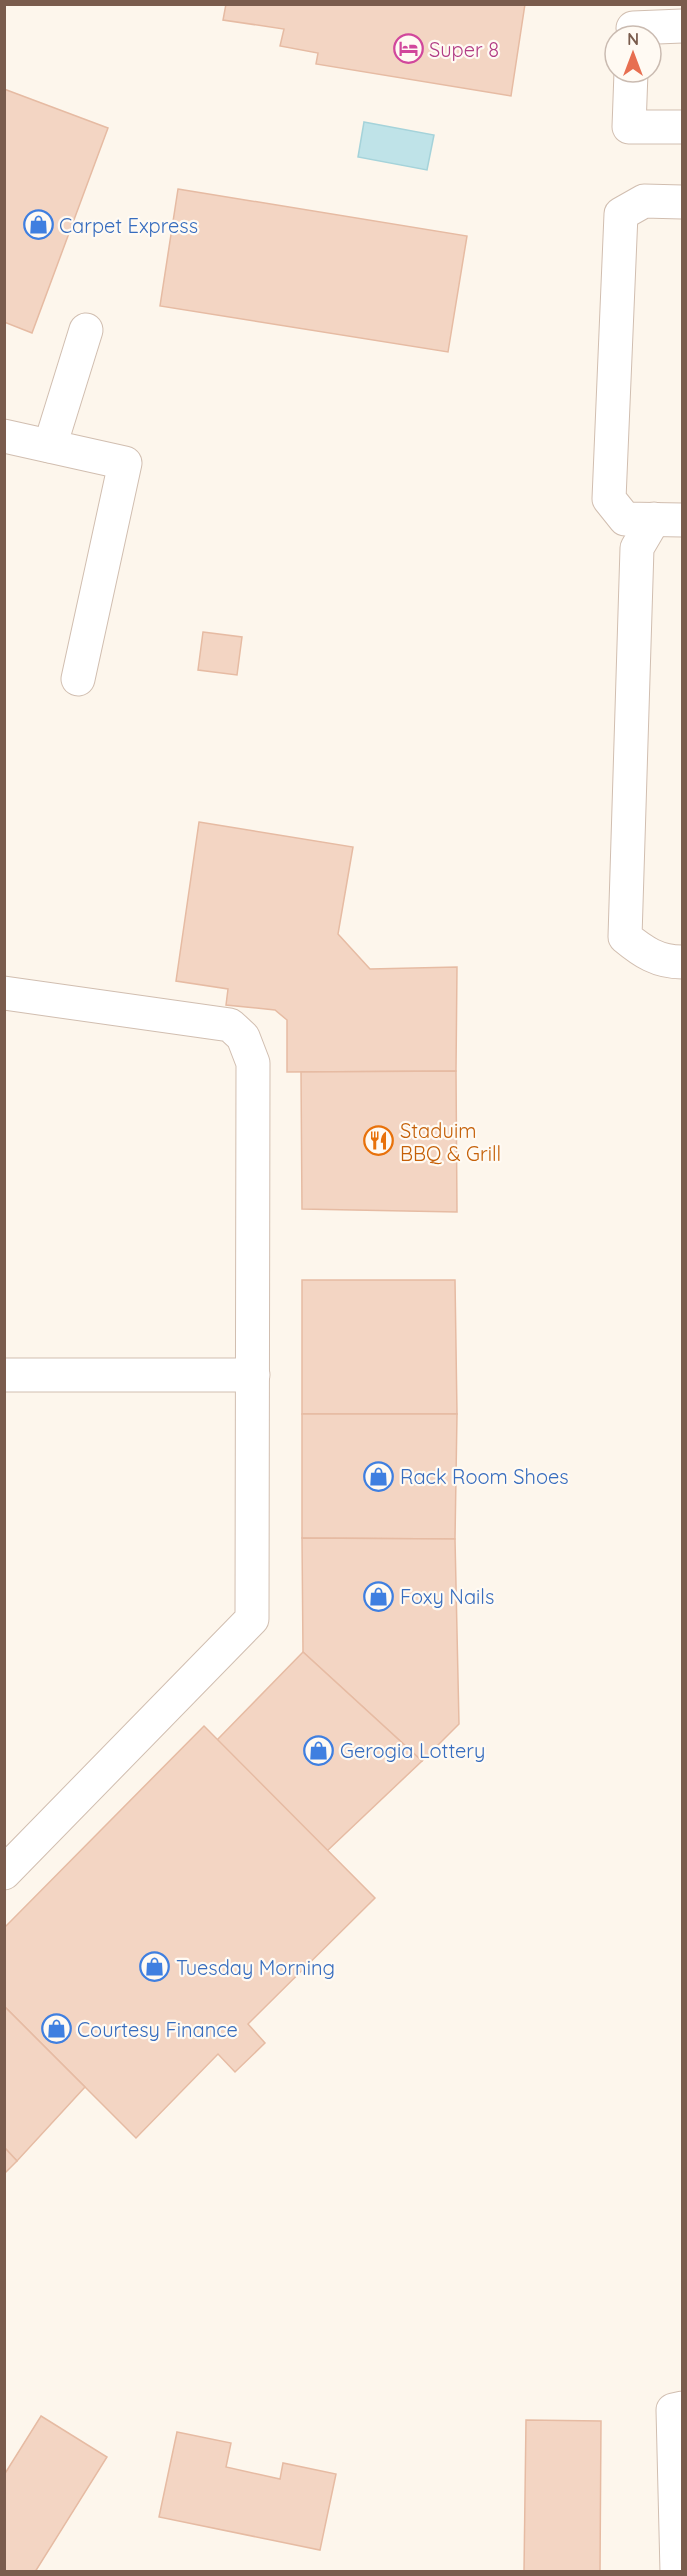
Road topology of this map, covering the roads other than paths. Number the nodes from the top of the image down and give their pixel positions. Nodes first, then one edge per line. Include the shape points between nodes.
1 (633, 23) edge
2 (682, 26) edge
3 (631, 84) edge
4 (682, 127) edge
5 (682, 202) edge
6 (86, 330) dead end
7 (4, 436) edge
8 (50, 446) junction
9 (668, 519) edge
10 (78, 679) dead end
11 (682, 962) edge
12 (4, 993) edge
13 (4, 1375) edge
14 (253, 1375) junction
15 (4, 1874) edge
16 (682, 2408) edge
17 (677, 2571) edge

1 - 2 street
3 - 4 street via 629,127
5 - 9 street via 644,201 621,214 609,499 625,519
6 - 8 street
7 - 8 street
8 - 10 street via 125,463
9 - 11 street via 638,548 625,937 646,954 668,962
12 - 14 street via 230,1025 243,1037 253,1063
13 - 14 street
14 - 15 street via 252,1619
16 - 17 street via 674,2409

